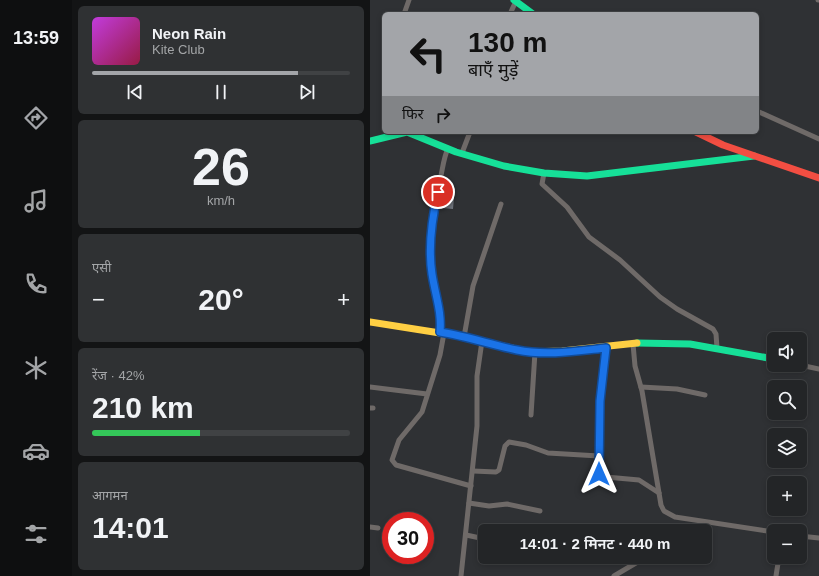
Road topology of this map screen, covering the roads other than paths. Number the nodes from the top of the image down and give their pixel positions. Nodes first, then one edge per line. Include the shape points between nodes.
1 (409, 0) edge
2 (515, 1) edge
3 (405, 12) edge
4 (511, 12) edge
5 (530, 12) edge
6 (759, 111) edge
7 (399, 134) edge
8 (412, 134) edge
9 (469, 134) edge
10 (700, 134) edge
11 (819, 138) edge
12 (370, 141) edge
13 (448, 148) junction
14 (462, 153) junction
15 (754, 156) junction
16 (544, 173) junction
17 (818, 176) edge
18 (501, 204) dead end
19 (370, 322) edge
20 (442, 332) junction
21 (464, 337) junction
22 (482, 341) junction
23 (633, 344) junction
24 (606, 348) junction
25 (717, 348) junction
26 (535, 352) junction
27 (767, 358) edge
28 (807, 366) edge
29 (819, 369) edge
30 (370, 387) edge
31 (641, 387) junction
32 (427, 394) junction
33 (705, 395) dead end
34 (531, 415) dead end
35 (599, 456) junction
36 (473, 471) junction
37 (471, 486) junction
38 (659, 493) junction
39 (469, 503) junction
40 (540, 511) dead end
41 (707, 523) joint
42 (370, 527) edge
43 (378, 528) dead end
44 (767, 531) edge
45 (466, 535) junction
46 (807, 537) edge
47 (478, 538) edge
48 (819, 538) edge
49 (634, 564) edge
50 (778, 564) edge
51 (461, 576) edge
52 (614, 576) edge
53 (776, 576) edge

1 - 3 street
2 - 4 street
2 - 5 street
6 - 11 street
7 - 12 street
8 - 13 street
9 - 14 street
10 - 15 street
13 - 14 street
13 - 20 street via 442,163 435,204 431,250 432,274
14 - 16 street via 504,166
15 - 16 street via 587,176
15 - 17 street
16 - 25 street via 542,184 568,207 589,237 620,260 660,297 713,329
18 - 21 street via 474,280
19 - 20 street
20 - 21 street
20 - 32 street via 440,355
21 - 22 street
22 - 26 street
22 - 36 street via 477,376 477,426
23 - 24 street
23 - 25 street via 686,344
23 - 31 street via 635,366
24 - 26 street
24 - 35 street via 600,390
25 - 27 street
26 - 34 street
28 - 29 street
30 - 32 street
31 - 33 street via 677,389
31 - 38 street
32 - 37 street via 420,414 397,445 392,457 393,463 423,474
35 - 36 street via 548,453 509,442 505,446 499,470
35 - 38 street via 601,476 639,480
36 - 37 street
37 - 39 street
38 - 41 street via 664,511 669,515
39 - 40 street via 489,506 507,504
39 - 45 street
41 - 44 street
42 - 43 street
45 - 47 street
45 - 51 street
46 - 48 street
49 - 52 street
50 - 53 street

